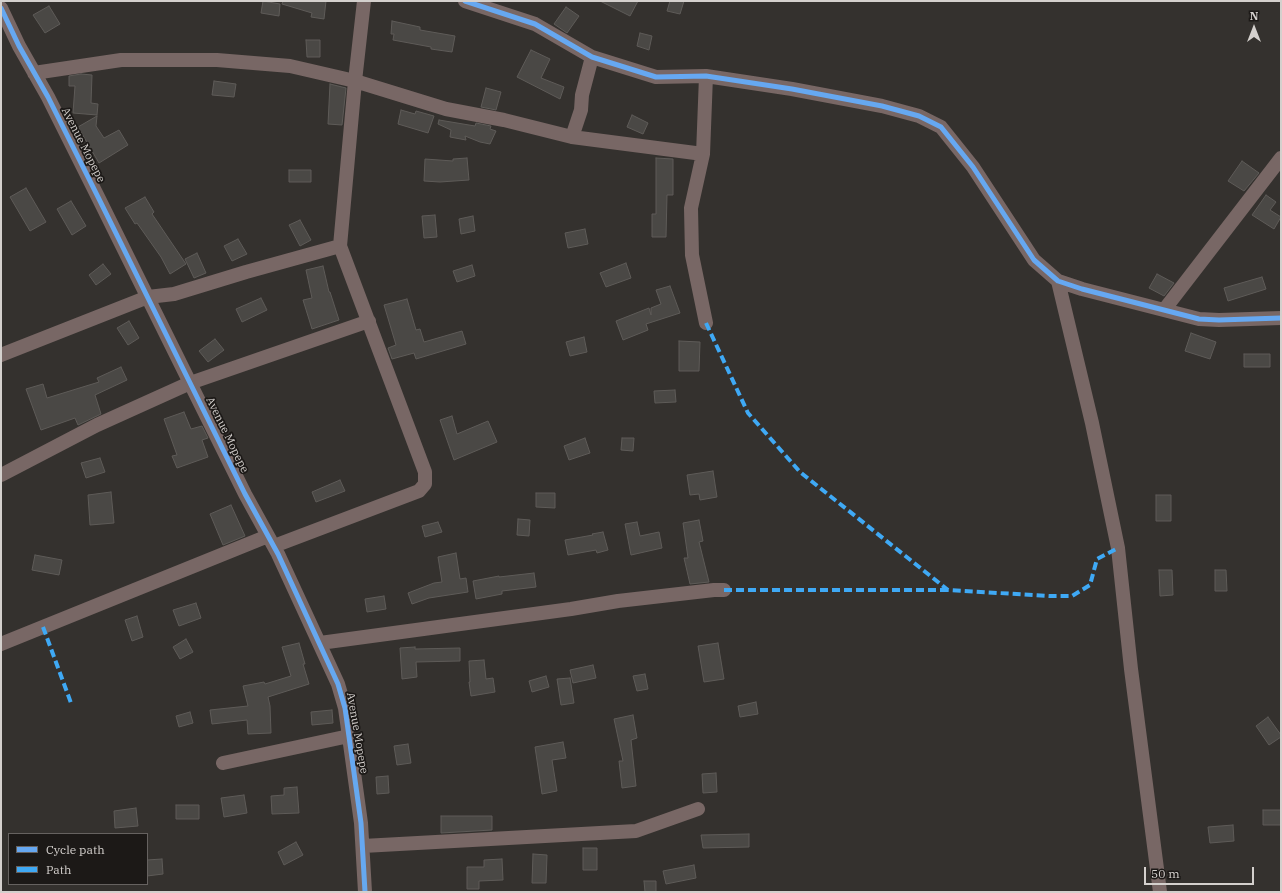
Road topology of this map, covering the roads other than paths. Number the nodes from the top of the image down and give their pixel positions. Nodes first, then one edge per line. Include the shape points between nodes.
1 (364, 1) edge
2 (472, 2) edge
3 (1, 8) edge
4 (592, 57) junction
5 (34, 73) junction
6 (706, 76) junction
7 (355, 81) junction
8 (572, 137) junction
9 (703, 154) junction
10 (1281, 158) edge
11 (340, 246) junction
12 (1058, 281) junction
13 (148, 297) junction
14 (1164, 310) junction
15 (1281, 318) edge
16 (369, 321) junction
17 (706, 323) dead end
18 (1, 355) edge
19 (190, 383) junction
20 (1, 474) edge
21 (271, 541) junction
22 (724, 590) dead end
23 (320, 643) junction
24 (1, 644) edge
25 (349, 736) junction
26 (223, 763) dead end
27 (698, 809) dead end
28 (364, 846) junction
29 (365, 892) edge
30 (1160, 892) edge

1 - 7 street
2 - 4 street via 535,24
3 - 5 street, Avenue Mopepe
4 - 6 street via 656,77
4 - 8 street via 582,95 581,110
5 - 7 street via 121,60 217,60 290,66
5 - 13 street, Avenue Mopepe
6 - 9 street
6 - 12 street via 882,106 919,116 941,127 973,167 1034,260
7 - 8 street via 446,109
7 - 11 street
8 - 9 street
9 - 17 street via 691,208 692,254
10 - 14 street
11 - 13 street via 174,294
11 - 16 street
12 - 14 street
12 - 30 street via 1092,423 1118,548
13 - 18 street
13 - 19 street, Avenue Mopepe
14 - 15 street via 1199,320
16 - 19 street
16 - 21 street via 425,472 425,484 419,491
19 - 20 street via 97,425
19 - 21 street, Avenue Mopepe
21 - 23 street, Avenue Mopepe
21 - 24 street
22 - 23 street via 618,601
23 - 25 street, Avenue Mopepe via 338,684
25 - 26 street
25 - 28 street, Avenue Mopepe
27 - 28 street via 636,831
28 - 29 street, Avenue Mopepe

